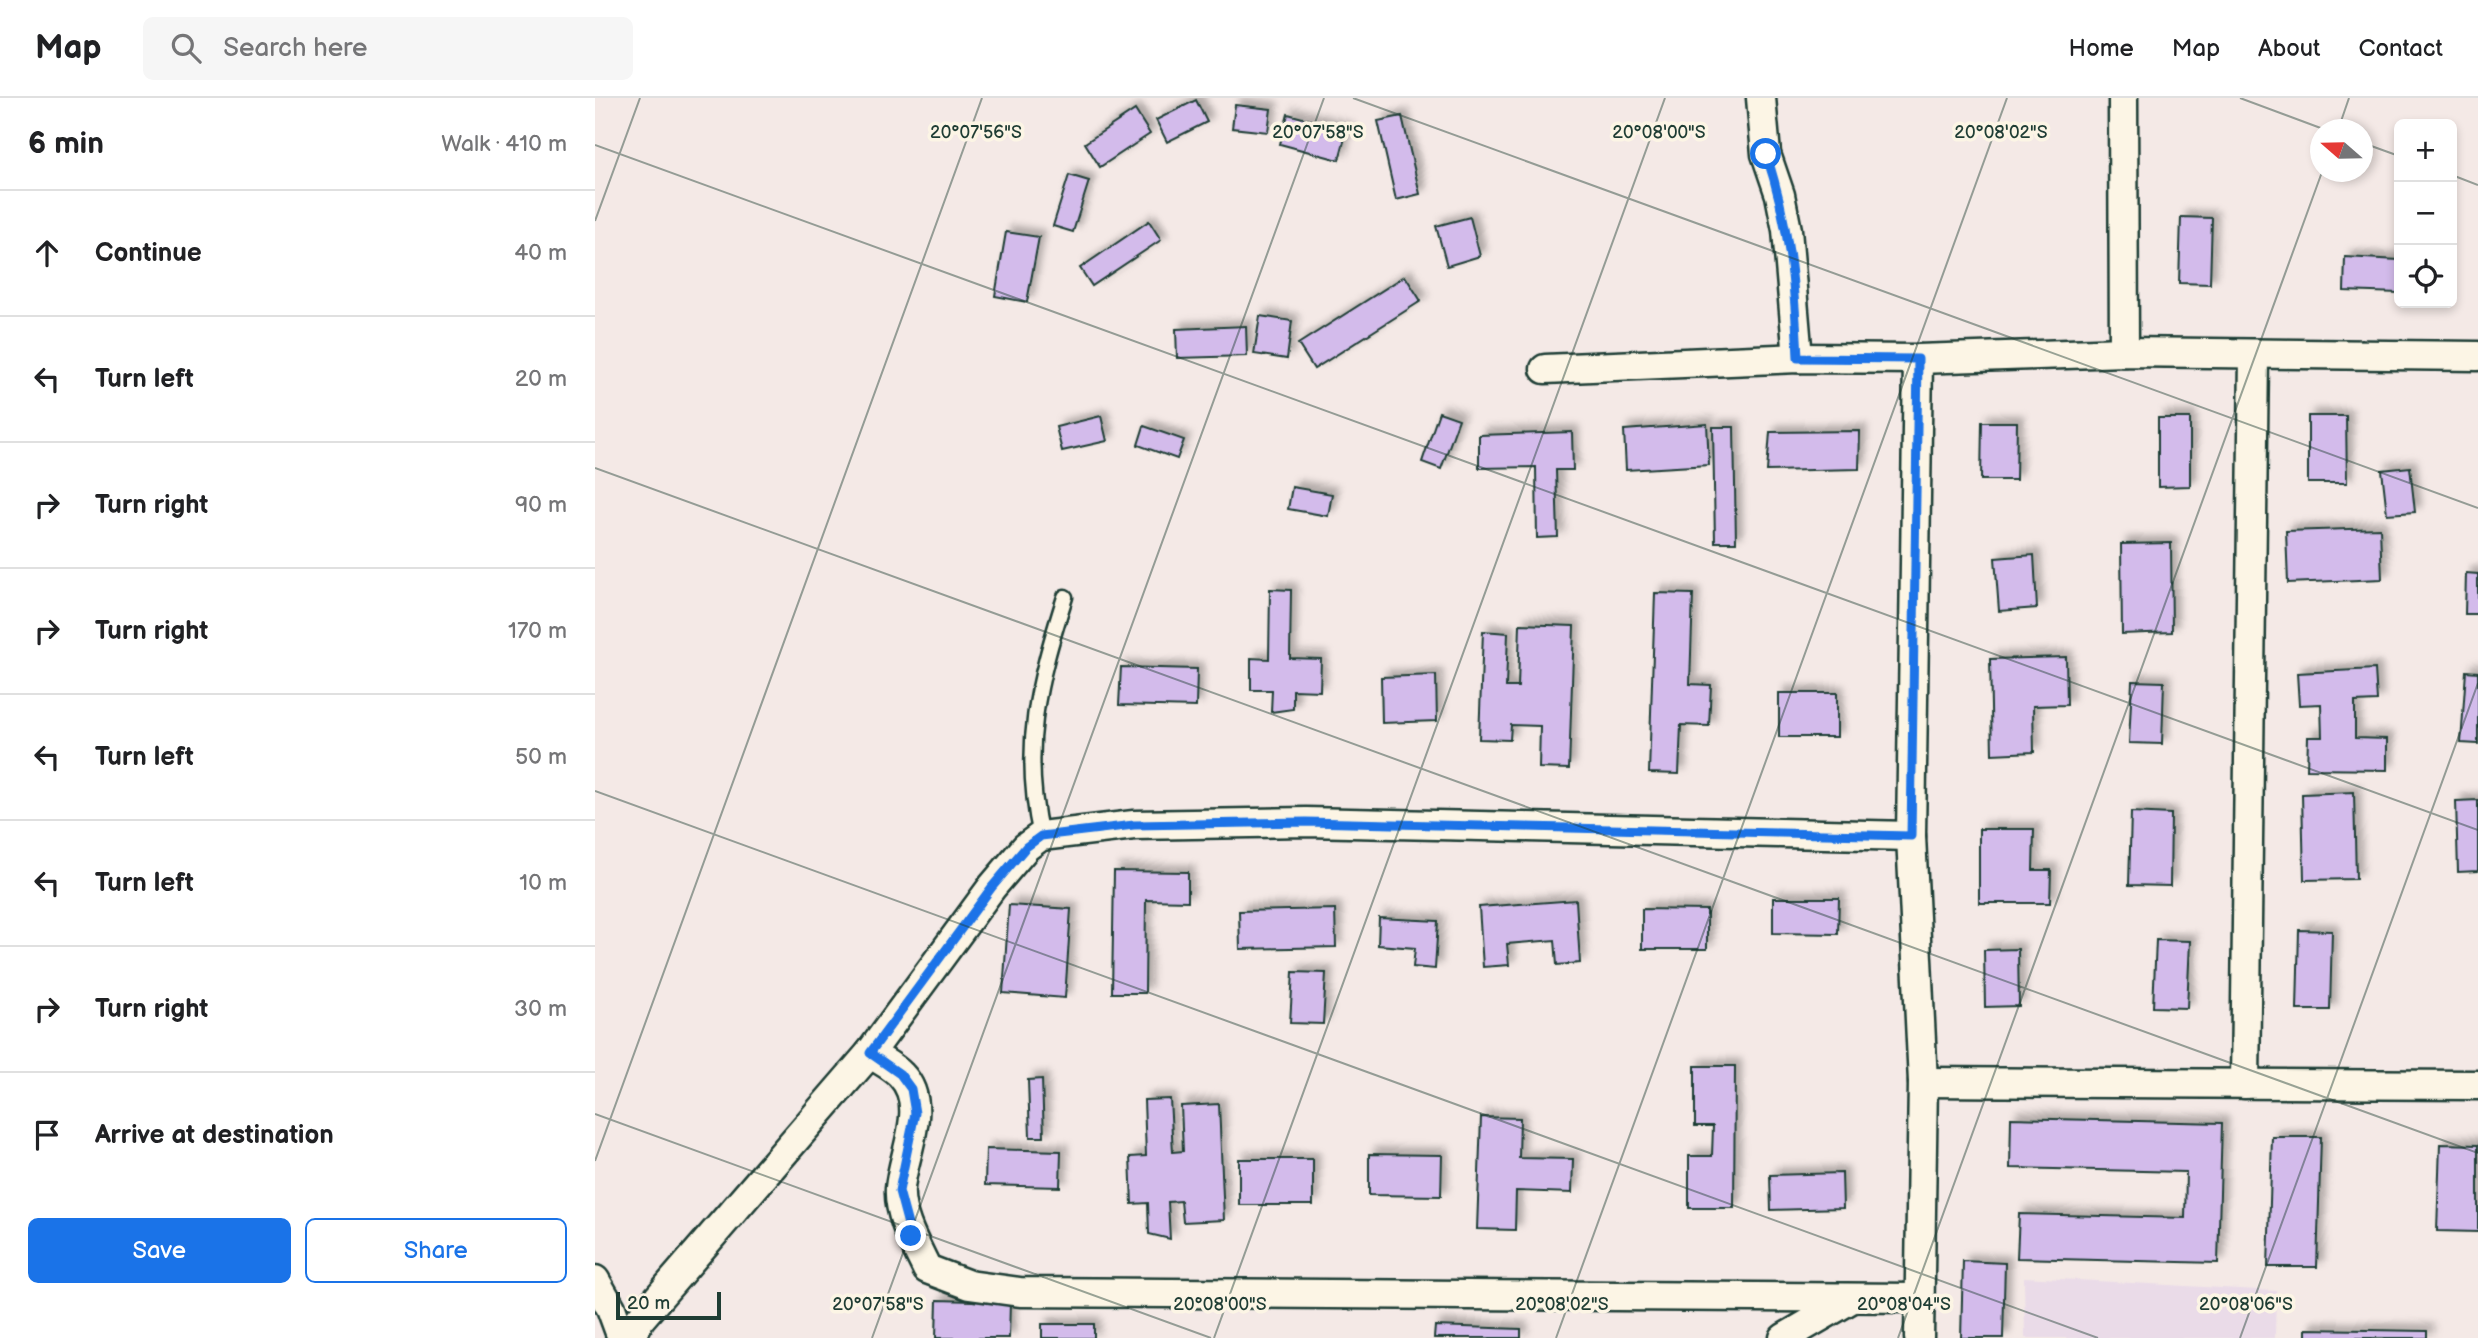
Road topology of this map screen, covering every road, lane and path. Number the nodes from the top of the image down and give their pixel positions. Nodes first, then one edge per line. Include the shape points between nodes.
1 (1761, 98) edge
2 (2123, 98) edge
3 (2124, 352) junction
4 (2254, 355) junction
5 (2478, 356) edge
6 (1798, 358) junction
7 (1918, 359) junction
8 (1545, 369) dead end
9 (1065, 597) dead end
10 (1041, 836) junction
11 (1911, 836) junction
12 (870, 1053) junction
13 (1923, 1082) junction
14 (2245, 1084) junction
15 (2478, 1085) edge
16 (595, 1280) edge
17 (1854, 1298) junction
18 (1918, 1298) junction
19 (622, 1338) edge
20 (631, 1338) edge
21 (1784, 1338) edge
22 (1919, 1338) edge

1 - 6 street via 1766,154 1787,230
2 - 3 street
3 - 4 street
3 - 7 street
4 - 5 street
4 - 14 street
6 - 7 street
6 - 8 street
7 - 11 street
9 - 10 lane via 1037,698 1031,755 1032,795
10 - 11 street via 1134,825 1306,822
10 - 12 street via 985,895
11 - 13 street
12 - 17 street via 900,1074 911,1089 915,1113 899,1191 911,1236 927,1269 969,1285 1020,1292
12 - 20 street via 640,1319
13 - 14 street
13 - 18 street
14 - 15 street
16 - 19 street
17 - 18 street
17 - 21 street
18 - 22 street

